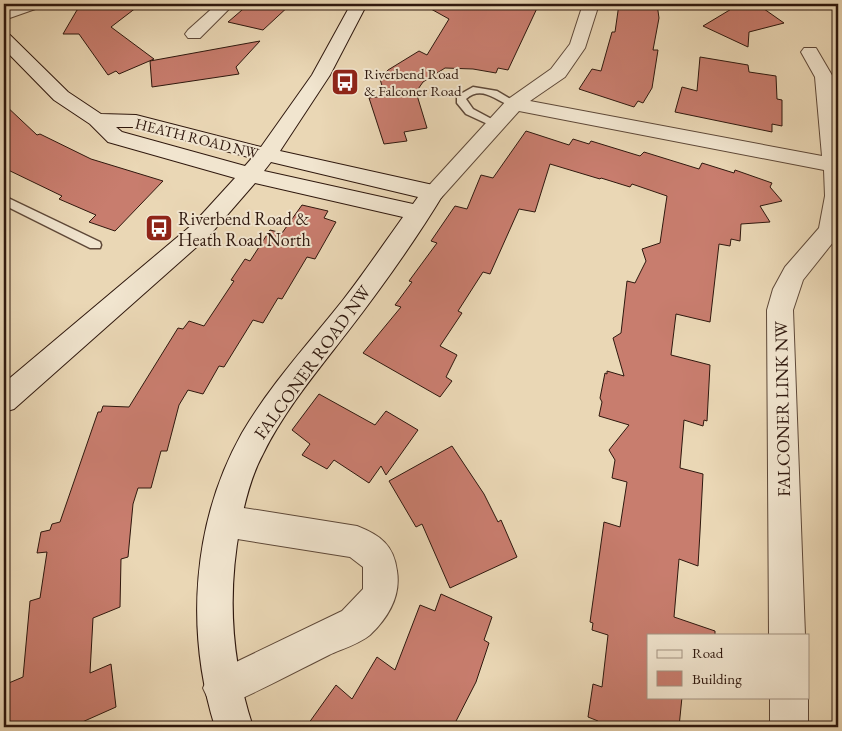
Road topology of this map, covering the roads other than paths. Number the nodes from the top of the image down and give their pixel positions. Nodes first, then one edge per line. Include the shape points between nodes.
1 (35, 4) edge
2 (226, 4) edge
3 (359, 4) edge
4 (591, 4) edge
5 (4, 14) edge
6 (194, 34) dead end
7 (4, 39) edge
8 (810, 52) dead end
9 (514, 104) junction
10 (97, 120) junction
11 (496, 124) junction
12 (267, 154) junction
13 (834, 165) junction
14 (251, 175) junction
15 (4, 200) edge
16 (426, 203) junction
17 (96, 245) dead end
18 (4, 400) edge
19 (225, 521) junction
20 (787, 634) edge
21 (222, 688) junction
22 (789, 698) edge
23 (234, 727) edge
24 (789, 727) edge

1 - 5 street
2 - 6 street
3 - 12 street via 321,75
4 - 9 street, FALCONER ROAD NW via 579,44 558,73
7 - 10 street, HEATH ROAD NW via 61,96
8 - 13 street, FALCONER LINK NW via 824,77
9 - 11 street, FALCONER ROAD NW
9 - 11 lane via 482,89 466,92 461,104
9 - 13 street
10 - 12 street, HEATH ROAD NW via 136,121
10 - 14 street, HEATH ROAD NW via 115,137
11 - 16 street, FALCONER ROAD NW
12 - 14 street
12 - 16 street
13 - 20 street, FALCONER LINK NW via 836,196 830,230 794,274 780,310
14 - 16 street
14 - 18 street via 201,230
15 - 17 lane
16 - 19 street, FALCONER ROAD NW via 364,291 271,412 236,482
19 - 21 street, FALCONER ROAD NW via 215,600 215,641
19 - 21 street via 357,542 378,558 382,592 371,610 355,624
21 - 23 street, FALCONER ROAD NW
22 - 24 street

